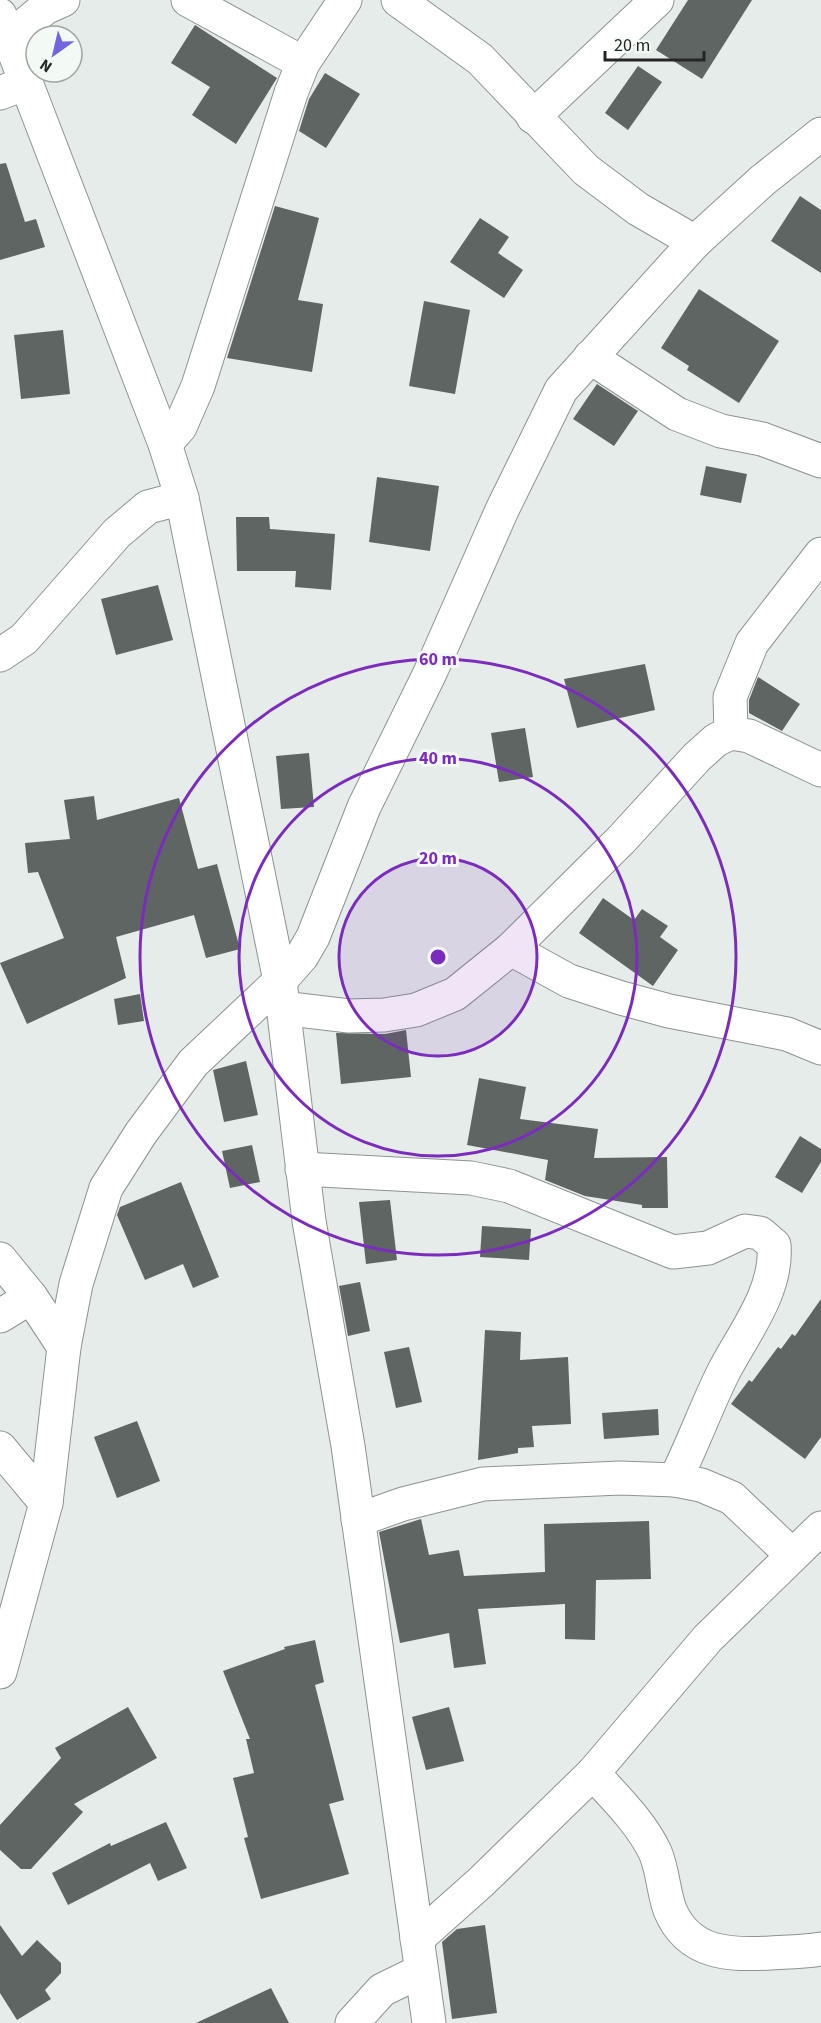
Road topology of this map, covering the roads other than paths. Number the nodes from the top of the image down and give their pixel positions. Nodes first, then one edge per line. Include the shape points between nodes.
1 (63, 0) edge
2 (188, 0) edge
3 (345, 0) edge
4 (398, 0) edge
5 (657, 0) edge
6 (4, 26) edge
7 (303, 63) junction
8 (13, 88) edge
9 (533, 117) junction
10 (821, 134) edge
11 (695, 242) junction
12 (590, 357) junction
13 (165, 444) junction
14 (821, 461) edge
15 (182, 498) junction
16 (821, 554) edge
17 (0, 655) edge
18 (731, 733) junction
19 (821, 770) edge
20 (511, 949) junction
21 (281, 994) junction
22 (821, 1048) edge
23 (302, 1169) junction
24 (0, 1259) edge
25 (31, 1297) junction
26 (0, 1316) edge
27 (64, 1347) junction
28 (0, 1448) edge
29 (675, 1480) junction
30 (46, 1503) junction
31 (358, 1520) junction
32 (821, 1528) edge
33 (792, 1555) junction
34 (11, 1585) edge
35 (0, 1672) edge
36 (592, 1773) junction
37 (417, 1939) junction
38 (821, 1950) edge
39 (421, 1971) junction
40 (352, 2023) edge
41 (429, 2023) edge

1 - 6 street
2 - 7 street
3 - 7 street
4 - 9 street via 480,59
5 - 9 street
6 - 8 street
7 - 13 street via 276,135 198,386 180,427
8 - 13 street
9 - 11 street via 586,170 638,209
10 - 11 street
11 - 12 street
12 - 14 street via 677,414
12 - 21 street via 561,390 542,426 430,673 364,807 313,937
13 - 15 street
15 - 17 street via 148,507 125,527 24,639
15 - 21 street
16 - 18 street via 752,644 730,697
18 - 19 street via 749,736
18 - 20 street via 697,757 621,840
20 - 21 street via 455,994 416,1010 384,1016 349,1016
20 - 22 street via 569,981 621,998 787,1034
21 - 23 street
21 - 27 street via 194,1063 141,1133 106,1188 76,1284
23 - 29 street via 471,1178 509,1186 673,1252 708,1248 746,1231 760,1233 774,1245 775,1259 763,1299 723,1374
23 - 31 street
24 - 25 street
25 - 26 street
25 - 27 street
27 - 30 street
28 - 30 street
29 - 31 street via 620,1478 483,1484
29 - 33 street via 701,1485 732,1498
30 - 34 street
31 - 37 street
32 - 33 street
33 - 36 street via 708,1638
34 - 35 street
36 - 37 street
36 - 38 street via 645,1835 656,1854 671,1911 702,1946 737,1956
37 - 39 street
39 - 40 street via 382,1990
39 - 41 street

